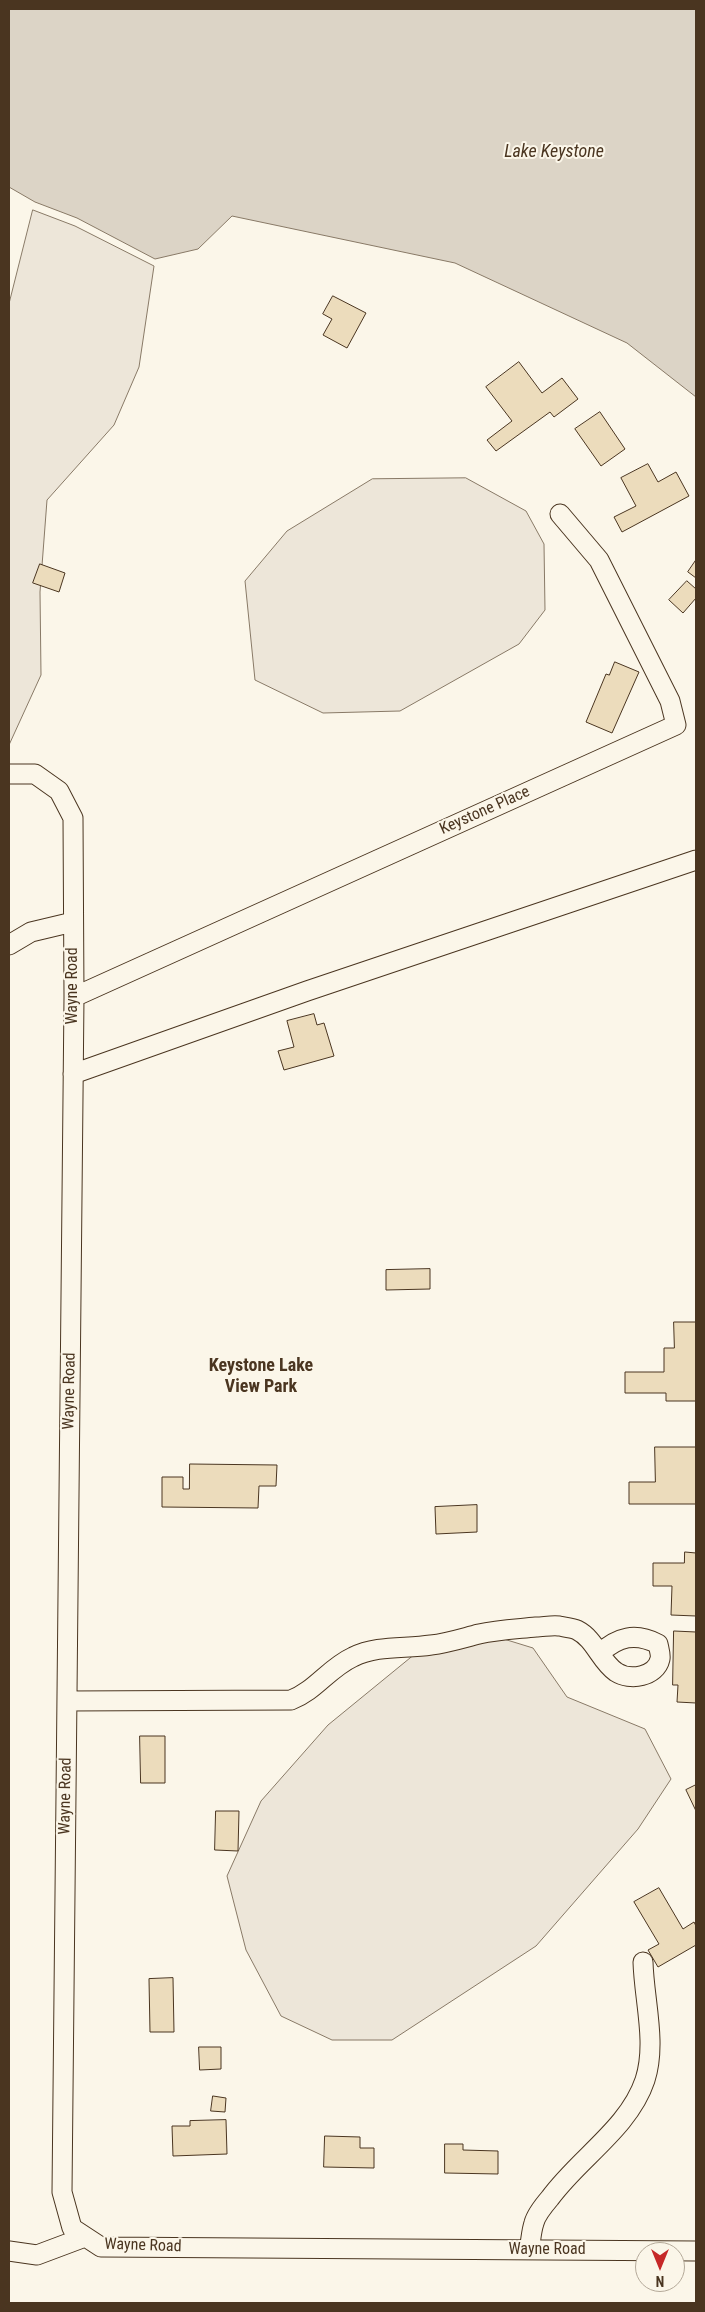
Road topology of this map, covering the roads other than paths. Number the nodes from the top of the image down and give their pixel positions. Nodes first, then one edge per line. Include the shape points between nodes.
1 (560, 514) dead end
2 (9, 774) edge
3 (696, 860) edge
4 (73, 922) junction
5 (9, 945) edge
6 (74, 997) junction
7 (73, 1074) junction
8 (600, 1653) dead end
9 (67, 1701) junction
10 (643, 1962) dead end
11 (85, 2237) junction
12 (529, 2250) junction
13 (696, 2251) edge
14 (9, 2252) edge

1 - 6 street, Keystone Place via 598,560 670,701 676,725
2 - 4 street, Wayne Road via 35,774 59,791 73,818
3 - 7 street
4 - 5 street via 31,932
4 - 6 street, Wayne Road
6 - 7 street, Wayne Road
7 - 9 street, Wayne Road
8 - 9 street via 577,1630 557,1626 520,1628 430,1646 369,1650 352,1657 304,1695 291,1700
9 - 11 street, Wayne Road via 62,2192 72,2228
10 - 12 street via 650,2058 645,2080 621,2121 562,2181 544,2206 534,2222
11 - 12 street, Wayne Road via 101,2247
11 - 14 street via 37,2255
12 - 13 street, Wayne Road

